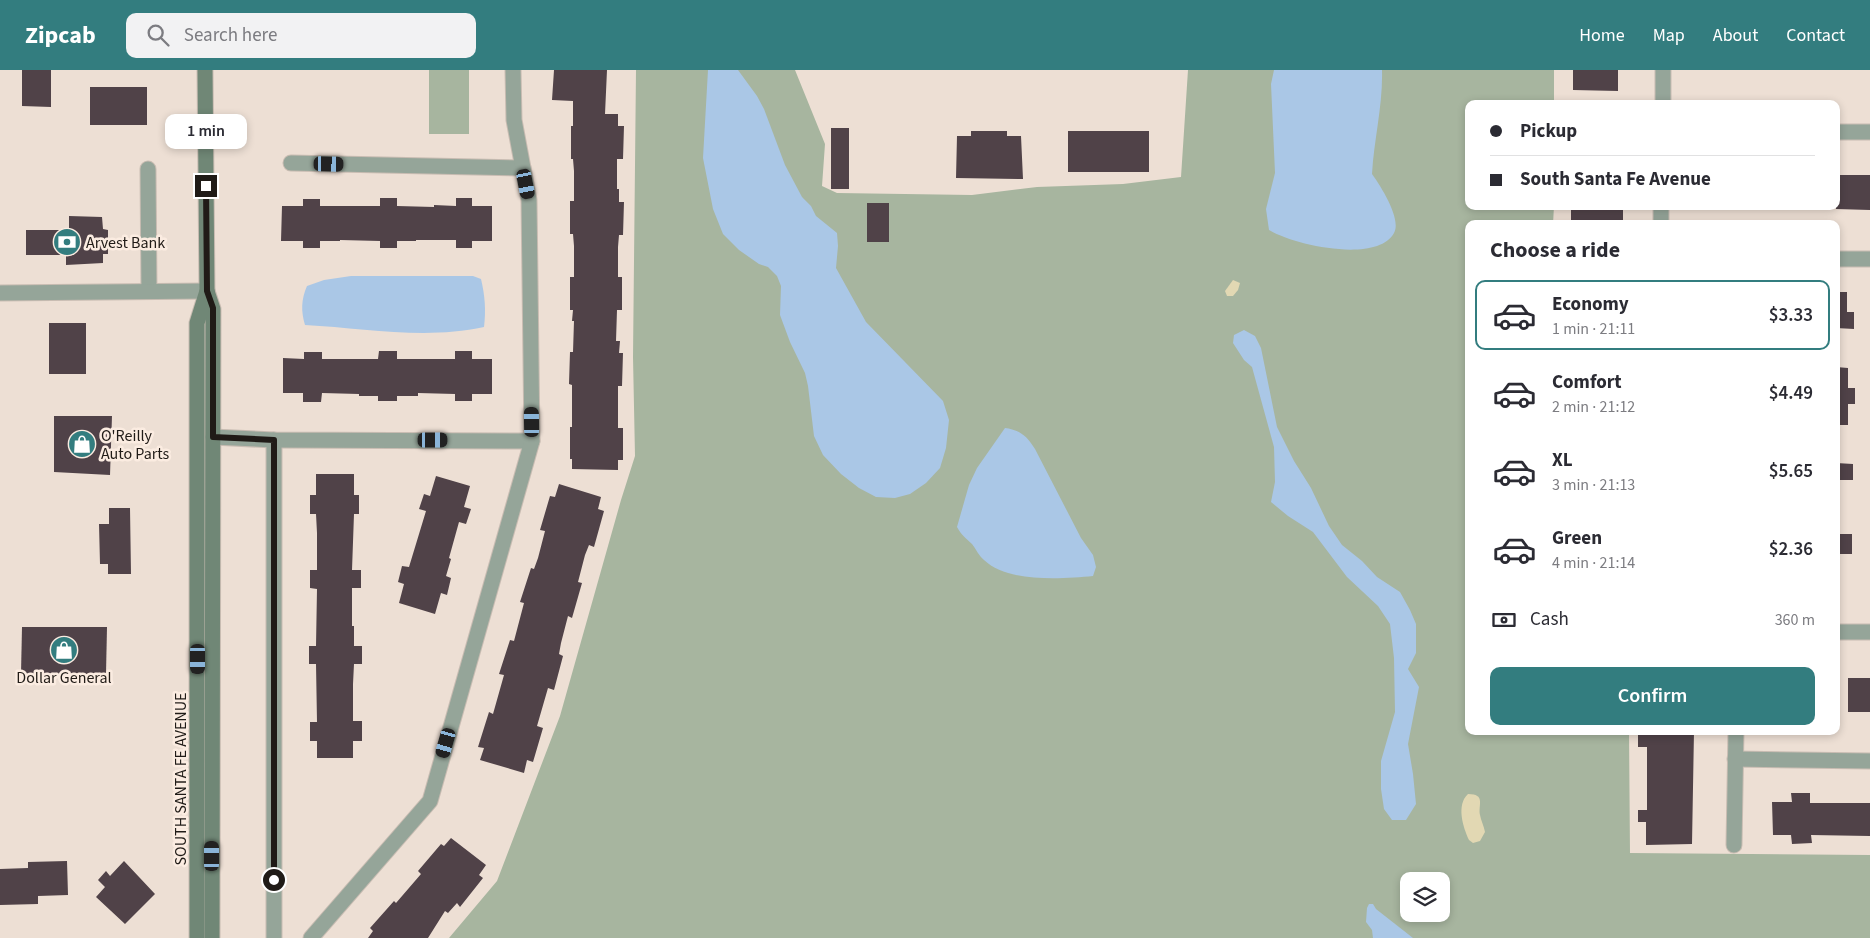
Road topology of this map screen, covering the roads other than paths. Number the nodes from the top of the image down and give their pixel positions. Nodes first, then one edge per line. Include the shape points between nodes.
1 (205, 70) edge
2 (513, 70) edge
3 (1663, 70) edge
4 (1662, 100) edge
5 (1840, 132) edge
6 (1870, 132) edge
7 (291, 163) dead end
8 (523, 168) junction
9 (148, 169) dead end
10 (1840, 259) edge
11 (1870, 259) edge
12 (149, 291) junction
13 (207, 291) junction
14 (0, 293) edge
15 (213, 437) junction
16 (274, 440) junction
17 (532, 440) junction
18 (1840, 632) edge
19 (1870, 632) edge
20 (1736, 735) edge
21 (1736, 759) junction
22 (1870, 761) edge
23 (1734, 845) dead end
24 (197, 938) edge
25 (212, 938) edge
26 (274, 938) edge
27 (311, 938) edge

1 - 13 main road, SOUTH SANTA FE AVENUE
2 - 8 street via 514,120
3 - 4 street
5 - 6 street
7 - 8 street
8 - 17 street via 529,200
9 - 12 street
10 - 11 street
12 - 13 street
12 - 14 street
13 - 15 main road, SOUTH SANTA FE AVENUE via 213,308
13 - 24 main road, SOUTH SANTA FE AVENUE via 198,323
15 - 16 street
15 - 25 main road, SOUTH SANTA FE AVENUE
16 - 17 street
16 - 26 street
17 - 27 street via 430,801
18 - 19 street
20 - 21 street
21 - 22 street
21 - 23 street

